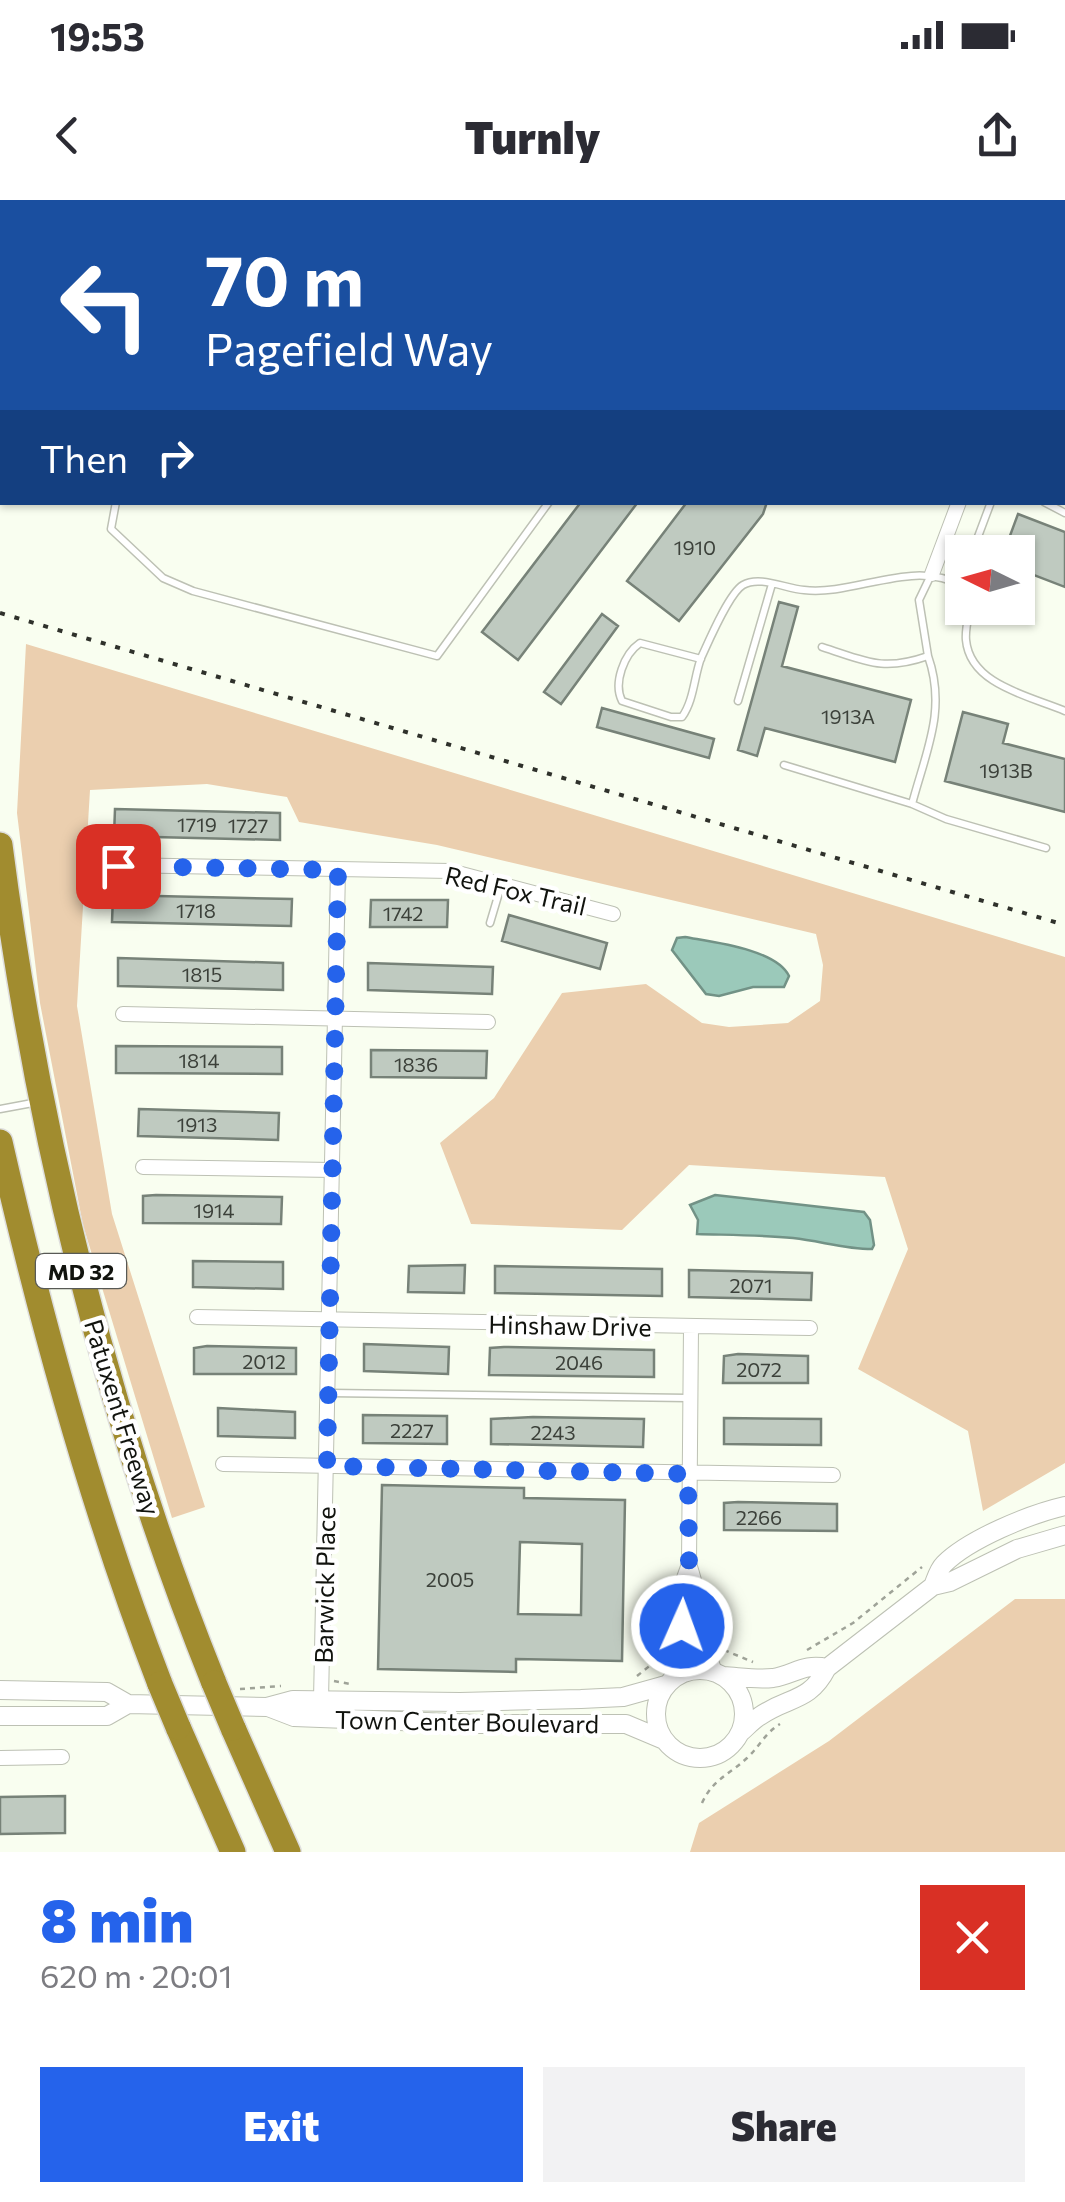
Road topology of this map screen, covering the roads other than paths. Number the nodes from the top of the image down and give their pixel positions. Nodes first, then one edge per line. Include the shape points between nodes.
1 (115, 505) edge
2 (547, 505) edge
3 (958, 505) edge
4 (990, 505) edge
5 (979, 535) edge
6 (932, 574) junction
7 (945, 579) edge
8 (772, 584) junction
9 (968, 625) edge
10 (822, 648) dead end
11 (928, 656) junction
12 (701, 659) junction
13 (738, 701) dead end
14 (1065, 710) edge
15 (784, 765) dead end
16 (912, 804) junction
17 (0, 845) edge
18 (1046, 848) dead end
19 (118, 866) dead end
20 (338, 870) junction
21 (502, 882) junction
22 (613, 914) dead end
23 (490, 923) dead end
24 (123, 1014) dead end
25 (337, 1019) junction
26 (488, 1022) dead end
27 (42, 1101) junction
28 (0, 1110) edge
29 (0, 1142) edge
30 (144, 1167) dead end
31 (334, 1170) junction
32 (197, 1318) dead end
33 (330, 1320) junction
34 (690, 1327) junction
35 (810, 1328) dead end
36 (328, 1393) junction
37 (689, 1398) junction
38 (223, 1464) dead end
39 (327, 1466) junction
40 (688, 1474) junction
41 (833, 1475) dead end
42 (1058, 1507) edge
43 (1065, 1535) edge
44 (689, 1564) junction
45 (933, 1586) junction
46 (827, 1668) junction
47 (720, 1674) junction
48 (668, 1683) junction
49 (0, 1690) edge
50 (321, 1700) junction
51 (128, 1704) junction
52 (267, 1707) junction
53 (0, 1716) edge
54 (740, 1732) junction
55 (664, 1740) junction
56 (62, 1757) dead end
57 (0, 1758) edge
58 (233, 1852) edge
59 (288, 1852) edge

1 - 2 lane via 111,529 163,578 437,656
3 - 6 street
4 - 5 lane
6 - 7 lane
6 - 8 lane via 807,591
6 - 11 lane via 919,600
8 - 12 lane via 743,584
8 - 13 lane
9 - 14 lane via 970,657 980,673
10 - 11 lane via 886,666
11 - 16 lane via 937,706
12 - 12 lane via 682,717 622,701 618,681 640,643
15 - 16 lane
16 - 18 lane
17 - 27 highway, Patuxent Freeway / MD 32
19 - 20 street, Red Fox Trail
20 - 21 street, Red Fox Trail via 450,871
20 - 25 street, Barwick Place
21 - 22 street, Red Fox Trail
21 - 23 lane
24 - 25 street
25 - 26 street
25 - 31 street, Barwick Place
27 - 28 lane
27 - 59 highway, Patuxent Freeway / MD 32, bridge via 119,1411 179,1594
29 - 58 highway, Patuxent Freeway / MD 32, bridge via 72,1424 130,1604
30 - 31 street
31 - 33 street, Barwick Place
32 - 33 street, Hinshaw Drive
33 - 34 street, Hinshaw Drive
33 - 36 street, Barwick Place
34 - 35 street, Hinshaw Drive
34 - 37 street
36 - 37 lane
36 - 39 street, Barwick Place
37 - 40 street
38 - 39 street
39 - 40 street
39 - 50 street, Barwick Place
40 - 41 street
40 - 44 street
42 - 45 street, Town Center Boulevard via 968,1548 942,1566
43 - 45 street, Town Center Boulevard
44 - 47 street via 703,1636
44 - 48 street via 680,1589 681,1642
45 - 46 street, Town Center Boulevard
46 - 47 street, Town Center Boulevard via 810,1664 766,1679
46 - 54 street, Town Center Boulevard via 807,1695
47 - 48 street, Town Center Boulevard via 696,1669
47 - 54 street via 740,1695
48 - 50 street, Town Center Boulevard via 624,1697
48 - 55 street via 656,1704
49 - 51 street, Town Center Boulevard via 107,1692
50 - 52 street, Town Center Boulevard
51 - 52 street, Town Center Boulevard
51 - 53 street, Town Center Boulevard via 107,1716
52 - 55 street, Town Center Boulevard via 294,1717 626,1724
54 - 55 street, Town Center Boulevard via 709,1757 684,1755
56 - 57 street

